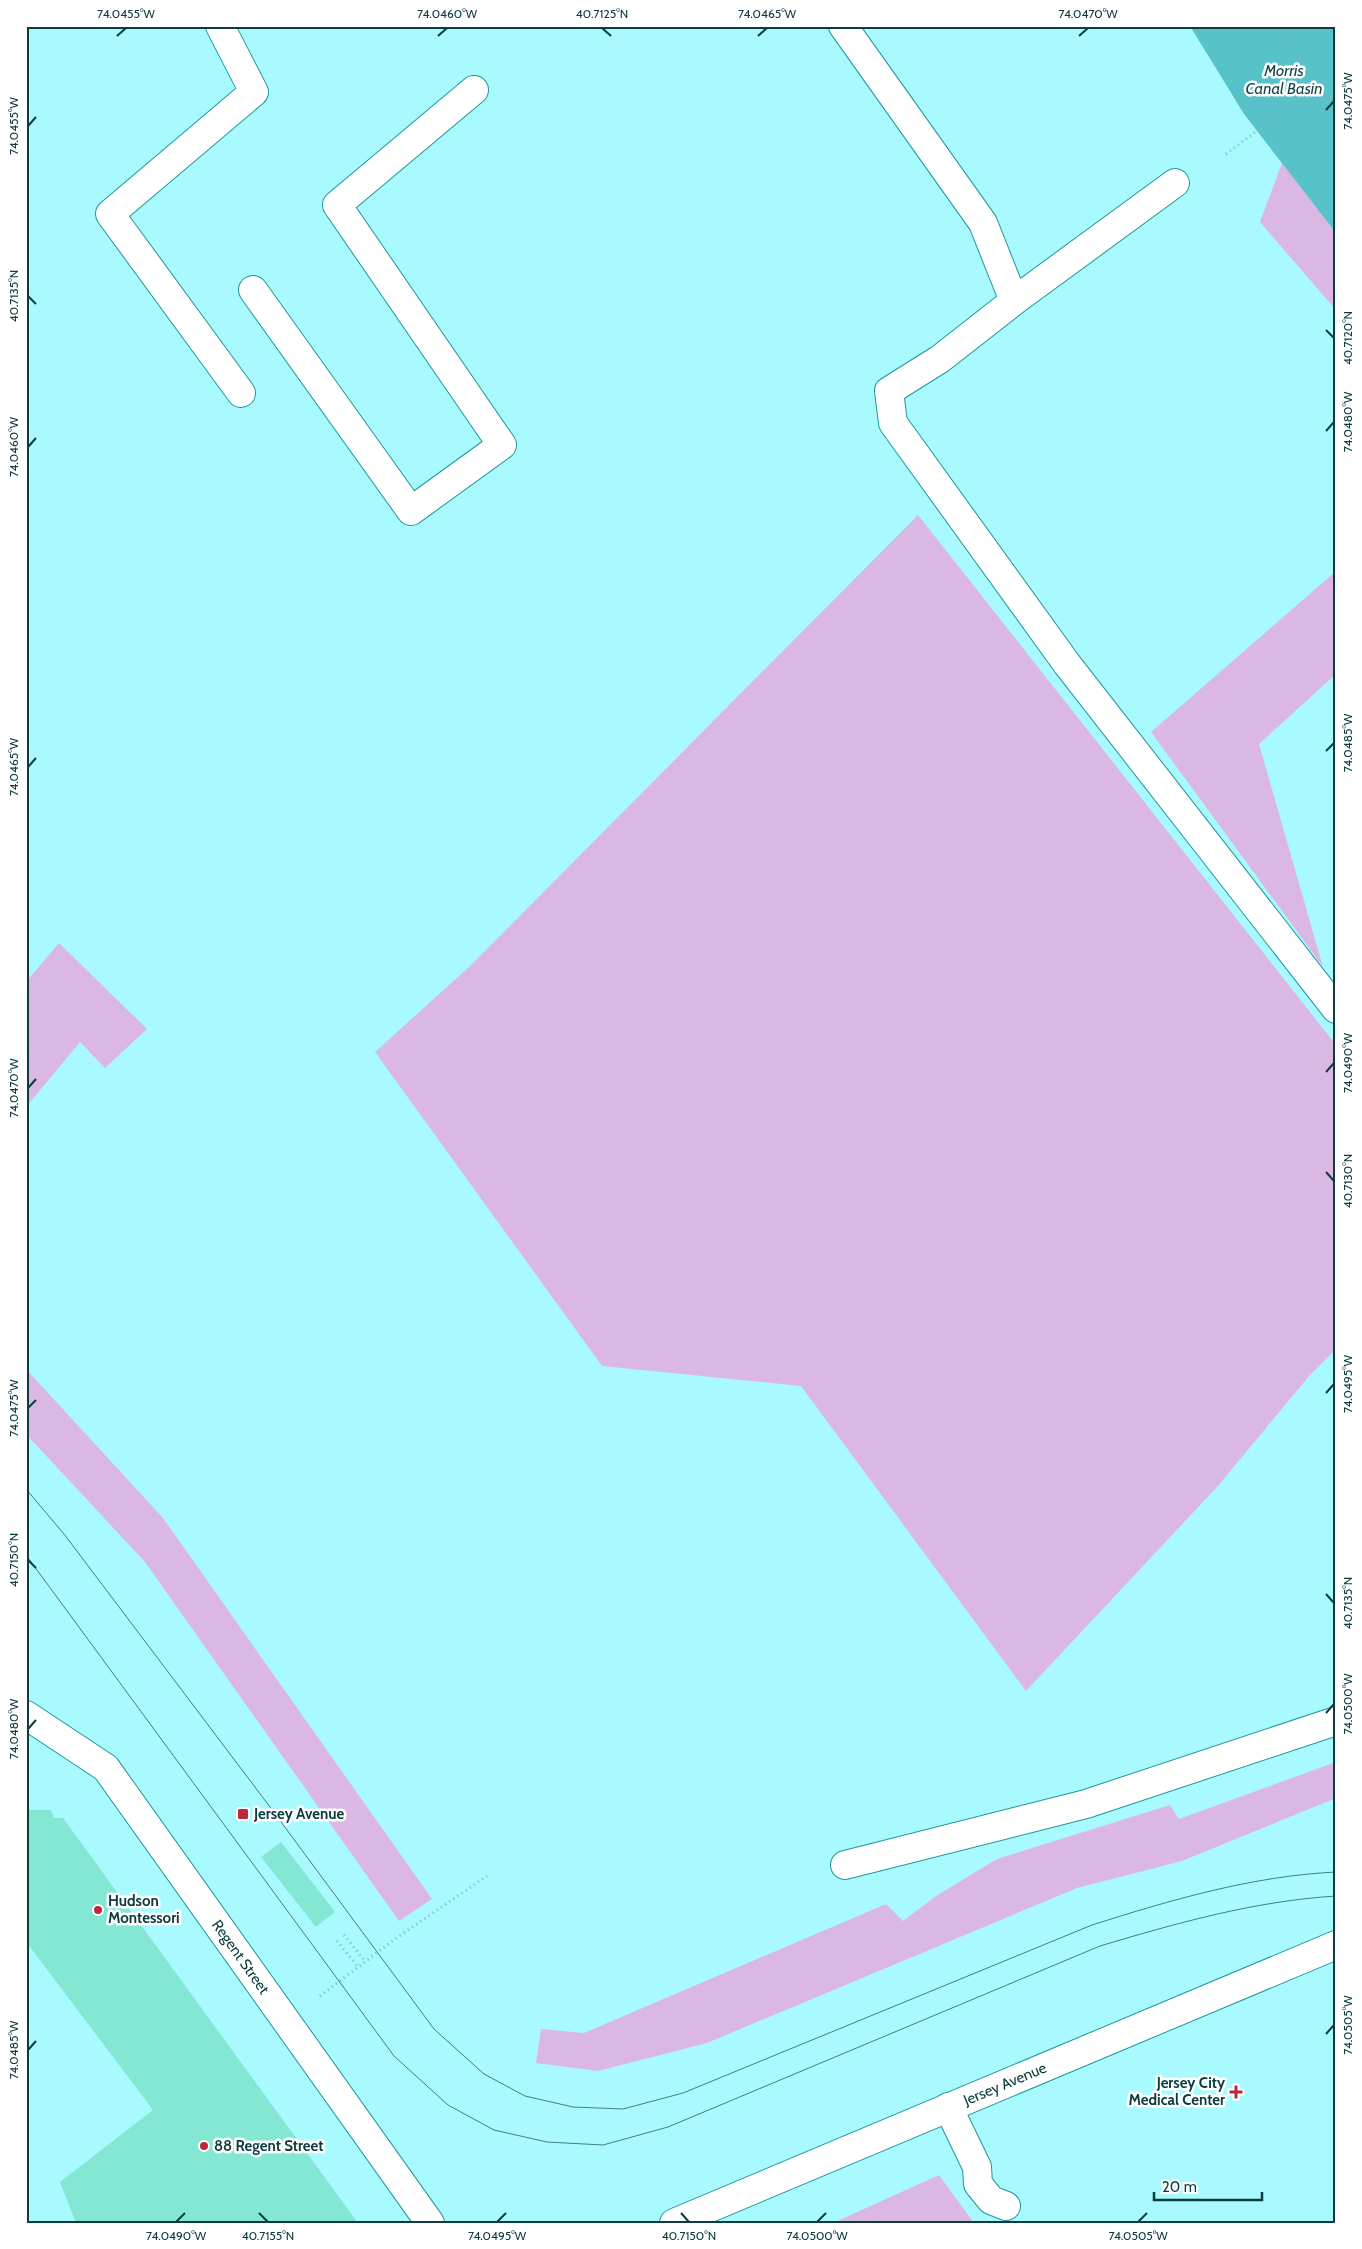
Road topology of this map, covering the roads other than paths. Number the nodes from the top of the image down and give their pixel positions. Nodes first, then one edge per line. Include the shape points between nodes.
1 (220, 26) edge
2 (843, 26) edge
3 (474, 90) dead end
4 (1175, 182) dead end
5 (253, 290) dead end
6 (1014, 301) junction
7 (241, 393) dead end
8 (1336, 1009) edge
9 (26, 1715) edge
10 (1336, 1721) edge
11 (845, 1864) dead end
12 (1336, 1945) edge
13 (948, 2107) junction
14 (1009, 2211) dead end
15 (430, 2223) edge
16 (674, 2223) edge

1 - 7 street via 254,92 110,214
2 - 6 street via 983,223
3 - 5 street via 337,205 502,445 411,511
4 - 6 street
6 - 8 street via 940,359 889,391 893,423 1067,664
9 - 15 street, Regent Street via 106,1768
10 - 11 street via 1086,1804
12 - 13 street, Jersey Avenue
13 - 14 street via 977,2167 978,2184 991,2200
13 - 16 street, Jersey Avenue

